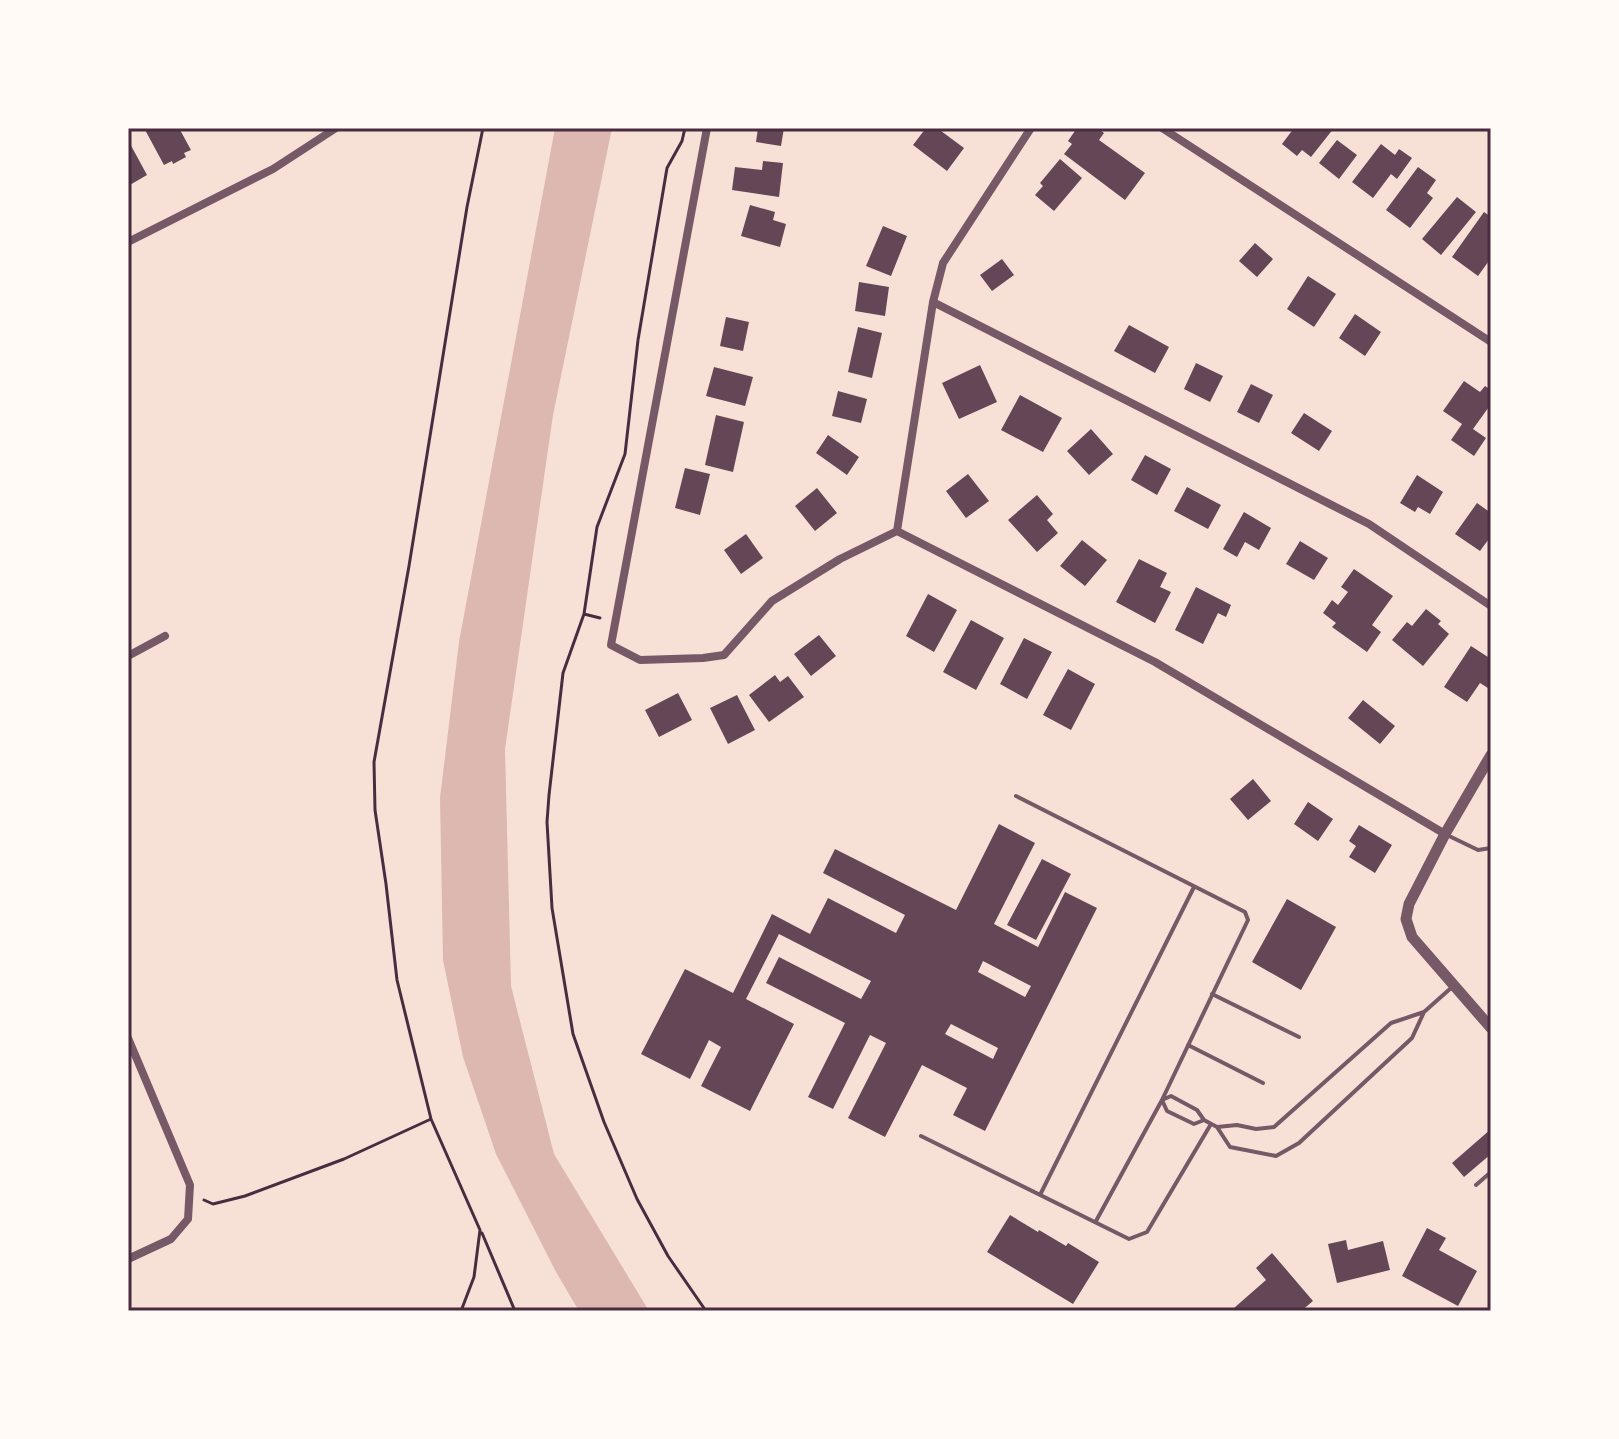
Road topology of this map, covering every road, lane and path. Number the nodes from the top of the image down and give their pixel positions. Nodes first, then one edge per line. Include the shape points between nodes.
1 (336, 128) edge
2 (483, 128) edge
3 (685, 128) edge
4 (707, 128) edge
5 (1031, 128) edge
6 (1162, 128) edge
7 (128, 242) edge
8 (933, 302) junction
9 (1491, 342) edge
10 (897, 531) junction
11 (1491, 606) edge
12 (584, 614) junction
13 (600, 618) dead end
14 (165, 636) dead end
15 (128, 656) edge
16 (1491, 755) edge
17 (1016, 796) dead end
18 (1445, 834) junction
19 (1491, 848) edge
20 (1194, 887) junction
21 (1454, 985) junction
22 (1212, 994) junction
23 (1424, 1012) junction
24 (1491, 1028) edge
25 (1299, 1037) dead end
26 (128, 1038) edge
27 (1188, 1045) junction
28 (1263, 1083) dead end
29 (1162, 1100) junction
30 (431, 1119) junction
31 (1204, 1120) junction
32 (1211, 1124) junction
33 (1217, 1127) junction
34 (921, 1136) dead end
35 (1491, 1172) edge
36 (1476, 1185) dead end
37 (189, 1194) junction
38 (1040, 1195) junction
39 (1096, 1221) junction
40 (480, 1230) junction
41 (128, 1259) edge
42 (461, 1311) edge
43 (515, 1311) edge
44 (706, 1311) edge

1 - 7 street via 273,169
2 - 30 path via 374,762 375,810 397,980
3 - 12 path via 667,168 625,454 597,527
4 - 10 street via 611,645 640,660 724,655 772,601
5 - 8 street via 943,263
6 - 9 street
8 - 10 street
8 - 11 street via 1369,524
10 - 18 street via 1155,662
12 - 13 path
12 - 44 path via 563,673 547,822 552,908 573,1034 637,1199
14 - 15 street
16 - 18 street
17 - 20 lane
18 - 19 lane via 1478,850
18 - 21 street via 1406,919 1412,937
20 - 22 lane via 1248,916
20 - 38 lane
21 - 23 lane
21 - 24 street
22 - 25 lane
22 - 27 lane
23 - 33 lane via 1391,1023 1274,1127
23 - 33 lane via 1412,1038 1299,1143 1276,1156 1230,1147
26 - 37 street via 190,1185
27 - 28 lane
27 - 29 lane
29 - 31 lane via 1171,1096
29 - 31 lane via 1167,1111 1194,1124
29 - 39 lane
30 - 37 path via 245,1196 213,1204
30 - 40 path
31 - 32 lane
32 - 33 lane
32 - 39 lane via 1147,1232 1129,1239
34 - 38 lane
35 - 36 lane
37 - 41 street via 188,1219 171,1239
38 - 39 lane
40 - 42 path via 474,1277
40 - 43 path

